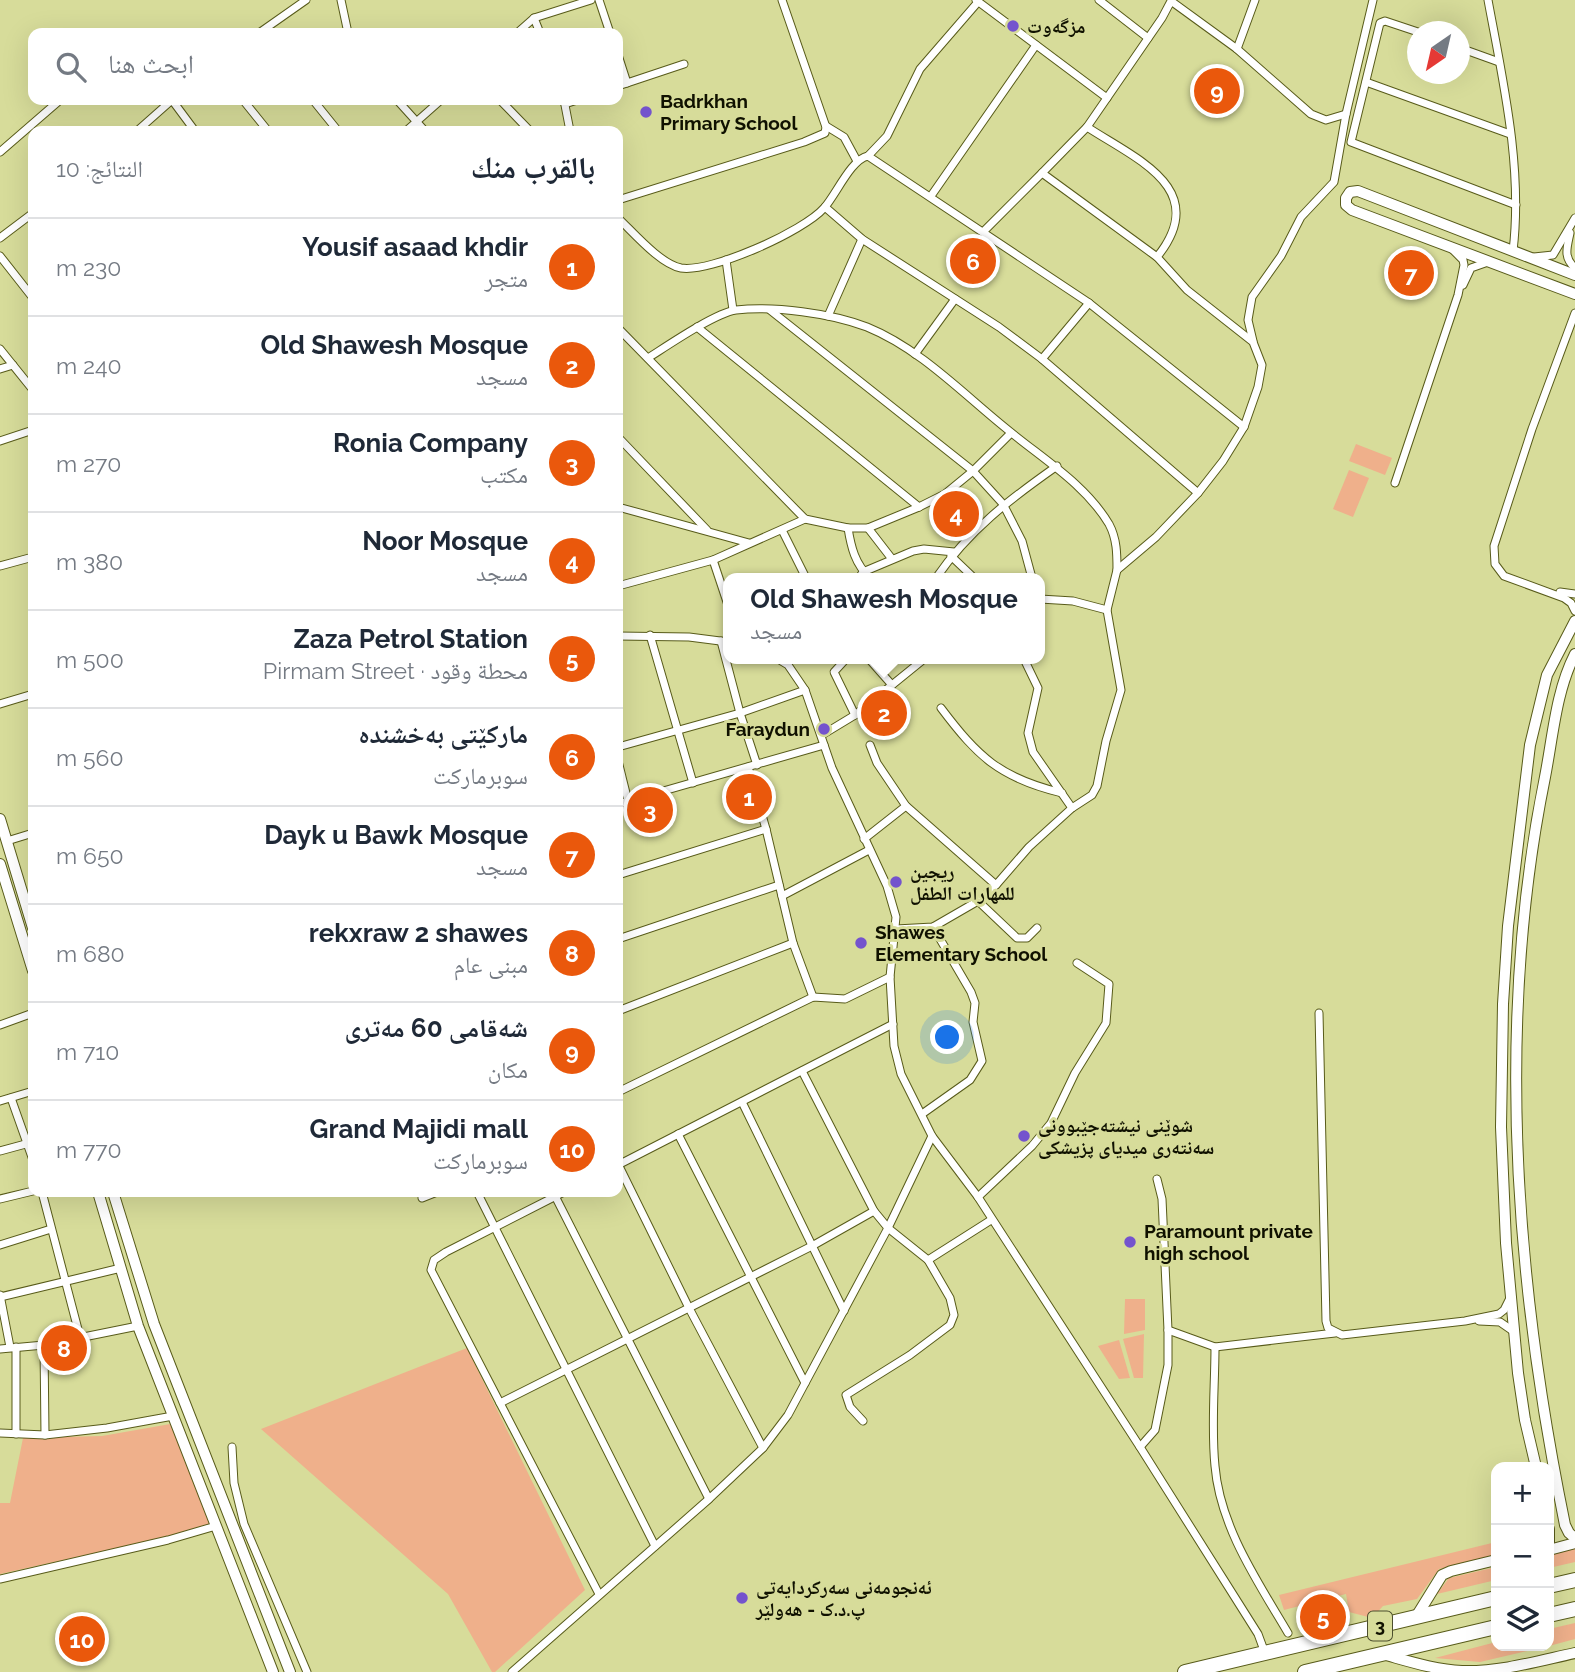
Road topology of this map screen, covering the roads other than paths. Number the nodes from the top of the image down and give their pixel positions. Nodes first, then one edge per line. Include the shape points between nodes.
1 (306, 0) edge
2 (341, 0) edge
3 (558, 0) edge
4 (591, 0) edge
5 (599, 0) edge
6 (782, 0) edge
7 (995, 0) edge
8 (1099, 0) edge
9 (1171, 0) edge
10 (1255, 0) edge
11 (1373, 0) edge
12 (1488, 0) edge
13 (977, 1) edge
14 (988, 9) junction
15 (561, 10) junction
16 (534, 18) junction
17 (267, 28) edge
18 (347, 28) edge
19 (523, 28) edge
20 (538, 28) edge
21 (608, 28) edge
22 (1407, 28) edge
23 (1148, 38) junction
24 (1036, 45) junction
25 (1237, 50) junction
26 (1470, 52) edge
27 (1499, 62) junction
28 (684, 64) dead end
29 (623, 71) edge
30 (1366, 82) junction
31 (627, 83) junction
32 (623, 84) edge
33 (1107, 98) junction
34 (54, 105) edge
35 (166, 105) edge
36 (176, 105) edge
37 (247, 105) edge
38 (317, 105) edge
39 (401, 105) edge
40 (436, 105) edge
41 (504, 105) edge
42 (565, 105) edge
43 (1346, 114) junction
44 (416, 123) junction
45 (30, 126) edge
46 (143, 126) edge
47 (191, 126) edge
48 (264, 126) edge
49 (334, 126) edge
50 (412, 126) edge
51 (419, 126) edge
52 (525, 126) edge
53 (568, 126) edge
54 (826, 126) junction
55 (1087, 127) junction
56 (28, 128) edge
57 (1510, 134) junction
58 (0, 152) edge
59 (868, 156) junction
60 (858, 161) junction
61 (1042, 173) junction
62 (931, 196) junction
63 (623, 198) edge
64 (1516, 205) junction
65 (825, 208) junction
66 (28, 217) edge
67 (1573, 222) edge
68 (623, 223) edge
69 (983, 232) junction
70 (0, 238) edge
71 (862, 239) junction
72 (1448, 245) junction
73 (1513, 251) junction
74 (0, 256) edge
75 (1157, 257) junction
76 (1530, 257) junction
77 (726, 260) junction
78 (1492, 261) junction
79 (1575, 268) edge
80 (1575, 275) edge
81 (28, 292) edge
82 (1458, 295) junction
83 (1573, 295) edge
84 (955, 299) junction
85 (1089, 303) junction
86 (733, 310) junction
87 (770, 310) junction
88 (1575, 313) edge
89 (828, 316) junction
90 (1575, 323) edge
91 (697, 327) junction
92 (1570, 331) junction
93 (623, 333) edge
94 (1253, 342) junction
95 (0, 349) edge
96 (915, 354) junction
97 (648, 358) junction
98 (1042, 359) junction
99 (13, 365) junction
100 (0, 369) edge
101 (28, 384) edge
102 (1244, 428) junction
103 (28, 432) edge
104 (1011, 433) junction
105 (0, 441) edge
106 (623, 443) edge
107 (1057, 466) junction
108 (973, 471) junction
109 (1395, 483) dead end
110 (1198, 493) junction
111 (1003, 504) junction
112 (919, 508) junction
113 (623, 510) edge
114 (805, 519) junction
115 (848, 528) junction
116 (868, 528) junction
117 (707, 530) junction
118 (782, 530) junction
119 (750, 543) junction
120 (952, 554) junction
121 (28, 558) edge
122 (892, 559) junction
123 (713, 560) junction
124 (0, 566) edge
125 (1117, 570) junction
126 (804, 573) edge
127 (860, 573) edge
128 (865, 573) edge
129 (939, 573) edge
130 (969, 573) edge
131 (1031, 573) edge
132 (623, 585) edge
133 (1539, 587) junction
134 (723, 590) edge
135 (1575, 594) edge
136 (1045, 599) edge
137 (1107, 610) junction
138 (1575, 611) edge
139 (1575, 621) edge
140 (650, 635) junction
141 (623, 636) edge
142 (723, 641) edge
143 (1575, 654) edge
144 (730, 664) edge
145 (791, 664) edge
146 (841, 664) edge
147 (873, 664) edge
148 (918, 664) edge
149 (1026, 664) edge
150 (892, 685) junction
151 (806, 690) junction
152 (28, 696) edge
153 (0, 704) edge
154 (1539, 704) junction
155 (1558, 706) junction
156 (941, 708) dead end
157 (740, 713) junction
158 (855, 715) junction
159 (677, 729) junction
160 (822, 735) junction
161 (870, 744) dead end
162 (623, 745) edge
163 (824, 745) junction
164 (757, 765) junction
165 (748, 767) junction
166 (1527, 774) junction
167 (1544, 779) junction
168 (623, 781) edge
169 (693, 783) junction
170 (1062, 793) junction
171 (628, 801) junction
172 (623, 802) edge
173 (906, 806) junction
174 (1072, 808) junction
175 (0, 819) edge
176 (766, 829) junction
177 (28, 835) edge
178 (864, 839) junction
179 (7, 841) junction
180 (869, 850) junction
181 (0, 864) edge
182 (623, 873) edge
183 (996, 885) junction
184 (779, 886) junction
185 (28, 895) edge
186 (782, 896) junction
187 (978, 901) junction
188 (933, 927) junction
189 (1037, 928) dead end
190 (896, 929) junction
191 (623, 937) edge
192 (793, 943) junction
193 (28, 955) edge
194 (1077, 963) dead end
195 (890, 977) junction
196 (813, 997) junction
197 (623, 1009) edge
198 (1319, 1013) dead end
199 (28, 1015) edge
200 (892, 1024) junction
201 (0, 1025) edge
202 (802, 1071) junction
203 (623, 1090) edge
204 (28, 1093) edge
205 (11, 1098) junction
206 (0, 1101) edge
207 (741, 1102) junction
208 (922, 1114) junction
209 (678, 1134) junction
210 (28, 1135) edge
211 (932, 1136) junction
212 (28, 1143) edge
213 (0, 1151) edge
214 (623, 1162) edge
215 (623, 1174) edge
216 (1157, 1179) dead end
217 (28, 1192) edge
218 (43, 1197) edge
219 (100, 1197) edge
220 (114, 1197) edge
221 (480, 1197) edge
222 (549, 1197) edge
223 (556, 1197) edge
224 (978, 1197) junction
225 (0, 1199) edge
226 (874, 1211) junction
227 (991, 1220) junction
228 (495, 1228) junction
229 (888, 1228) junction
230 (51, 1229) junction
231 (0, 1245) edge
232 (813, 1246) junction
233 (928, 1260) junction
234 (121, 1268) junction
235 (750, 1276) junction
236 (66, 1281) junction
237 (0, 1296) edge
238 (1511, 1296) junction
239 (689, 1308) junction
240 (844, 1311) junction
241 (1465, 1321) junction
242 (138, 1326) junction
243 (1168, 1330) junction
244 (1335, 1333) junction
245 (1515, 1333) junction
246 (80, 1337) junction
247 (626, 1338) junction
248 (44, 1345) junction
249 (13, 1347) junction
250 (1214, 1347) junction
251 (0, 1349) edge
252 (1517, 1359) junction
253 (1536, 1359) junction
254 (565, 1368) junction
255 (174, 1378) junction
256 (160, 1383) junction
257 (805, 1383) junction
258 (500, 1403) junction
259 (173, 1416) junction
260 (1546, 1416) junction
261 (863, 1421) dead end
262 (0, 1433) edge
263 (16, 1434) junction
264 (45, 1435) junction
265 (1530, 1438) junction
266 (232, 1447) dead end
267 (1140, 1447) junction
268 (763, 1448) junction
269 (1535, 1462) edge
270 (709, 1499) junction
271 (216, 1526) junction
272 (1575, 1540) edge
273 (655, 1546) junction
274 (1554, 1548) edge
275 (1491, 1561) edge
276 (0, 1579) edge
277 (1575, 1580) edge
278 (1554, 1585) edge
279 (599, 1594) junction
280 (1491, 1599) edge
281 (1575, 1609) edge
282 (1554, 1614) edge
283 (1416, 1617) junction
284 (1491, 1628) edge
285 (1288, 1633) dead end
286 (1265, 1653) junction
287 (1575, 1653) edge
288 (1380, 1654) junction
289 (273, 1672) edge
290 (290, 1672) edge
291 (307, 1672) edge
292 (512, 1672) edge
293 (1185, 1672) edge
294 (1305, 1672) edge

1 - 17 street
2 - 18 street
3 - 15 street
4 - 15 street
5 - 21 street
6 - 54 street
7 - 14 street
8 - 23 street
9 - 23 street
9 - 25 street
10 - 25 street
11 - 43 street
12 - 27 street
13 - 14 street
13 - 59 street via 920,69 887,136
14 - 24 street
15 - 16 street
16 - 19 street
16 - 20 street
22 - 30 street via 1380,23
23 - 33 street
24 - 33 street
24 - 62 street
25 - 43 street via 1318,119
26 - 27 street
27 - 57 street
28 - 31 street
29 - 31 street
30 - 57 street
30 - 64 street via 1351,142
31 - 32 street
33 - 55 street
34 - 45 street
35 - 46 street
36 - 47 street
37 - 48 street
38 - 49 street
39 - 44 street
40 - 44 street
41 - 52 street
42 - 53 street
43 - 94 street via 1334,182 1301,217 1252,297 1248,320
44 - 50 street
44 - 51 street
54 - 60 street via 844,137
54 - 63 street via 825,133 811,139
55 - 61 street
55 - 75 street via 1159,174 1169,187 1176,203 1174,232
56 - 58 street
57 - 64 street
59 - 60 street
59 - 62 street
60 - 65 street
61 - 69 street
61 - 75 street
62 - 69 street
64 - 73 street
65 - 71 street
65 - 77 street via 789,233
66 - 70 street
67 - 76 street via 1553,255
67 - 79 street via 1566,253
68 - 77 street via 663,259 680,268
69 - 85 street
71 - 84 street
71 - 89 street
72 - 73 street via 1352,210 1346,198 1358,191
72 - 78 street
72 - 82 street via 1463,260
73 - 76 street
74 - 81 street
75 - 94 street via 1188,290
76 - 80 street
77 - 86 street
78 - 82 street via 1471,268
78 - 83 street
82 - 109 street
84 - 96 street
84 - 98 street
85 - 98 street
85 - 102 street
86 - 87 street
86 - 91 street
87 - 89 street
87 - 108 street
88 - 92 street
89 - 96 street via 869,328
90 - 92 street
91 - 97 street
91 - 112 street
92 - 133 street via 1494,546 1495,564 1504,576
93 - 97 street
94 - 102 street via 1262,365
95 - 99 street
96 - 104 street
97 - 114 street
98 - 110 street
99 - 100 street
99 - 101 street
102 - 110 street
103 - 105 street
104 - 107 street
104 - 108 street
106 - 117 street
107 - 111 street
107 - 125 street via 1110,526
108 - 111 street
108 - 112 street
110 - 125 street
111 - 120 street
111 - 131 street via 1022,541
112 - 116 street
113 - 117 street
114 - 115 street
114 - 118 street
115 - 116 street
115 - 127 street
116 - 122 street
117 - 119 street
118 - 119 street
118 - 126 street
119 - 123 street
120 - 122 street via 924,549
120 - 129 street
120 - 130 street
121 - 124 street
122 - 128 street
123 - 132 street
123 - 134 street
125 - 137 street
133 - 135 street
133 - 138 street via 1564,598
136 - 137 street
137 - 174 street via 1121,690 1097,786 1087,800
139 - 154 street via 1547,675
140 - 141 street
140 - 142 street
140 - 159 street
143 - 155 street via 1562,682
144 - 157 street
145 - 151 street
146 - 158 street via 834,672
147 - 150 street
148 - 150 street
149 - 170 street via 1038,688 1028,733 1033,752
150 - 158 street
151 - 157 street
151 - 160 street
152 - 153 street
154 - 155 street via 1537,739 1541,741 1547,738
154 - 166 street
155 - 167 street
156 - 170 street via 962,736 995,766 1034,786
157 - 159 street
157 - 164 street
158 - 160 street
159 - 162 street
159 - 169 street
160 - 163 street
161 - 173 street
163 - 164 street
163 - 178 street
164 - 165 street
165 - 169 street
165 - 176 street
166 - 167 street via 1539,753
166 - 238 street via 1510,902 1503,1003 1501,1161
167 - 253 street via 1525,914 1518,1043 1520,1204
168 - 171 street
169 - 171 street
170 - 174 street
171 - 172 street
173 - 178 street
173 - 183 street
174 - 183 street
175 - 179 street
176 - 182 street
176 - 184 street
177 - 179 street
178 - 180 street
179 - 185 street
180 - 186 street
180 - 190 street via 887,886
181 - 193 street
183 - 187 street
184 - 186 street
184 - 191 street
186 - 192 street
187 - 188 street
187 - 189 street via 1017,938 1027,939
188 - 190 street
188 - 208 street via 971,992 982,1061 970,1080
190 - 195 street
192 - 196 street
192 - 197 street
194 - 224 street via 1109,984 1106,1023 1051,1123
195 - 196 street via 845,999
195 - 200 street
196 - 203 street
198 - 244 street via 1326,1321
199 - 201 street
200 - 202 street
200 - 208 street via 901,1074
202 - 207 street
202 - 226 street
204 - 205 street
205 - 206 street
205 - 210 street
207 - 209 street
207 - 232 street
208 - 211 street
209 - 214 street
209 - 235 street
211 - 224 street
211 - 229 street
212 - 213 street
215 - 239 street
216 - 243 street via 1163,1199
217 - 225 street
218 - 230 street
219 - 234 street
220 - 255 street
221 - 228 street
222 - 228 street
223 - 247 street
224 - 227 street
226 - 229 street
226 - 232 street
227 - 233 street
227 - 267 street
228 - 254 street
228 - 258 street via 434,1259 432,1270
229 - 233 street
229 - 240 street
230 - 231 street
230 - 236 street
232 - 235 street
232 - 240 street
233 - 261 street via 950,1298 954,1315 950,1325 846,1395
234 - 236 street
234 - 242 street
235 - 239 street
235 - 257 street
236 - 237 street
236 - 246 street
237 - 249 street
238 - 241 street via 1499,1314
238 - 245 street
239 - 247 street
239 - 268 street
240 - 257 street
241 - 244 street
241 - 245 street via 1500,1322
242 - 246 street
242 - 256 street
243 - 250 street
243 - 267 street via 1168,1365 1155,1430
244 - 250 street
245 - 252 street
246 - 248 street
247 - 254 street
247 - 270 street
248 - 249 street
248 - 264 street
249 - 251 street
249 - 263 street
250 - 285 street via 1214,1467 1223,1505 1239,1547
252 - 253 street via 1525,1391 1531,1396 1537,1389
252 - 265 street
253 - 260 street
254 - 258 street
254 - 273 street
255 - 256 street
255 - 290 street
256 - 259 street
257 - 268 street
258 - 279 street
259 - 264 street
259 - 271 street
260 - 265 street via 1536,1407 1531,1409
260 - 272 street via 1565,1525
262 - 263 street
263 - 264 street
265 - 269 street
266 - 291 street via 234,1483 244,1524
267 - 286 street via 1258,1634
268 - 270 street
270 - 273 street
271 - 276 street
271 - 289 street
272 - 274 street
273 - 279 street
275 - 283 street via 1442,1575
277 - 278 highway
279 - 292 street
280 - 283 highway, 3
281 - 282 highway
283 - 286 highway, 3
284 - 288 highway, 3
286 - 293 highway, 3
287 - 288 street via 1510,1667 1460,1671
288 - 294 highway, 3

